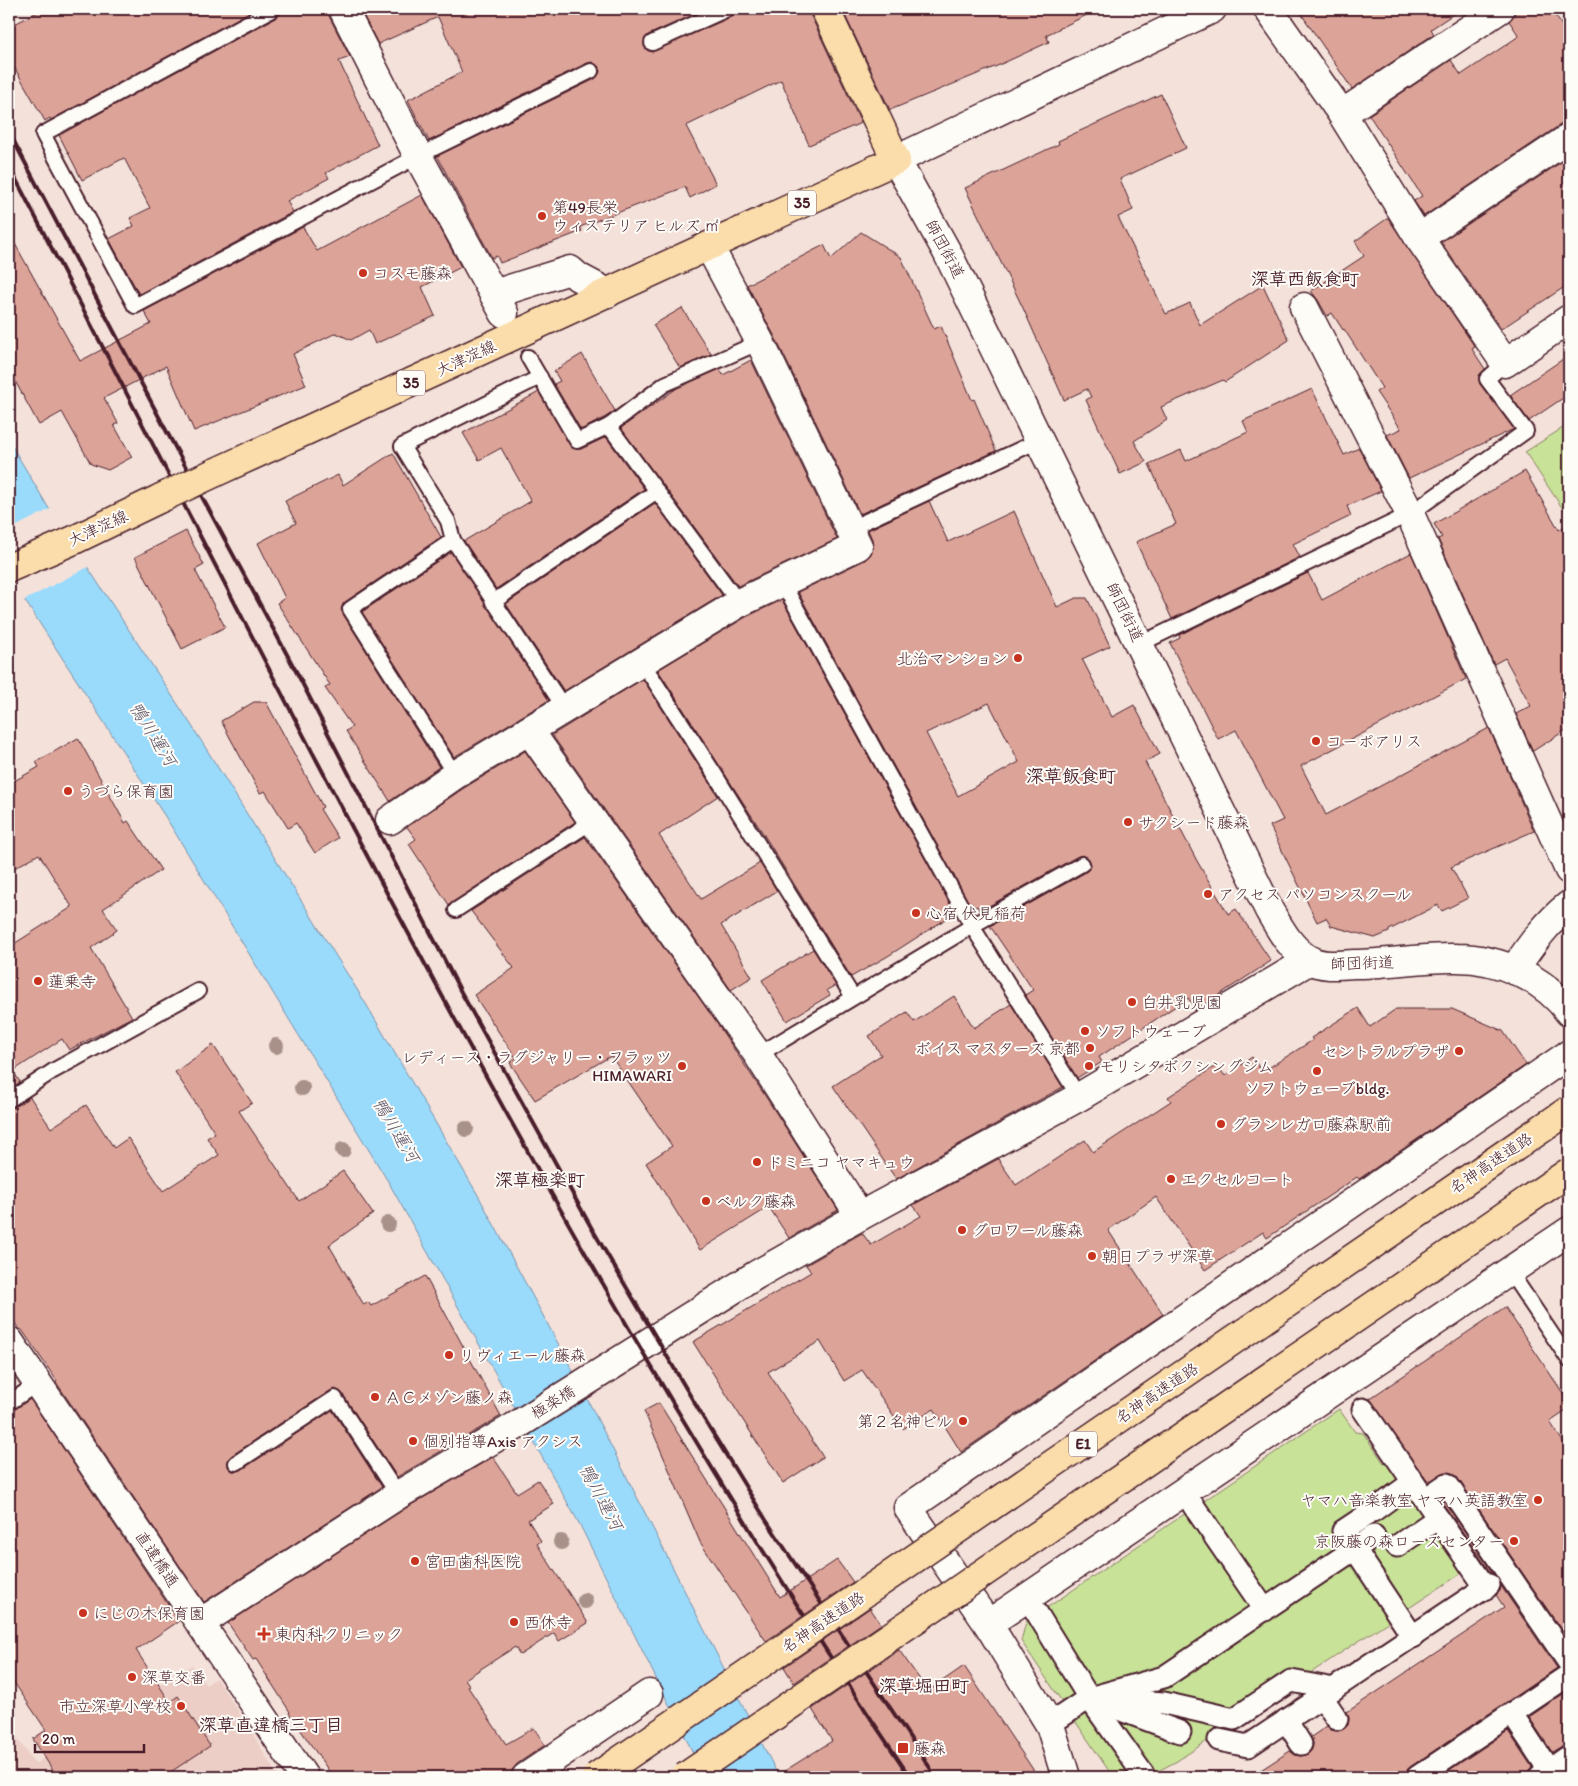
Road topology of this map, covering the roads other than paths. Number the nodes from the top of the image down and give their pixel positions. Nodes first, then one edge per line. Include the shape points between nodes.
1 (273, 9) edge
2 (344, 9) edge
3 (727, 9) edge
4 (825, 9) edge
5 (1212, 9) edge
6 (1268, 9) edge
7 (1500, 9) edge
8 (652, 43) dead end
9 (591, 71) dead end
10 (1342, 114) junction
11 (1569, 138) edge
12 (418, 156) junction
13 (896, 160) junction
14 (1419, 238) junction
15 (709, 246) junction
16 (608, 292) junction
17 (1304, 307) dead end
18 (1569, 320) edge
19 (760, 342) junction
20 (528, 357) dead end
21 (1505, 363) junction
22 (540, 377) junction
23 (609, 426) junction
24 (1040, 440) junction
25 (657, 491) junction
26 (1410, 514) junction
27 (849, 529) junction
28 (453, 540) junction
29 (9, 568) edge
30 (782, 582) junction
31 (493, 602) junction
32 (739, 603) junction
33 (1140, 644) junction
34 (642, 662) junction
35 (565, 709) junction
36 (528, 730) junction
37 (455, 775) junction
38 (390, 820) dead end
39 (592, 821) junction
40 (1082, 864) dead end
41 (1569, 870) edge
42 (1569, 904) edge
43 (456, 910) dead end
44 (972, 926) junction
45 (1310, 960) junction
46 (1514, 970) junction
47 (198, 991) dead end
48 (853, 997) junction
49 (1569, 1012) edge
50 (1569, 1054) edge
51 (758, 1055) junction
52 (1079, 1097) junction
53 (9, 1100) edge
54 (1569, 1110) edge
55 (1569, 1172) edge
56 (860, 1216) junction
57 (1569, 1232) edge
58 (1510, 1272) junction
59 (9, 1341) edge
60 (1569, 1360) edge
61 (38, 1384) junction
62 (9, 1403) edge
63 (1358, 1403) dead end
64 (236, 1463) dead end
65 (1413, 1482) junction
66 (398, 1495) junction
67 (1428, 1497) dead end
68 (1193, 1504) dead end
69 (1438, 1518) junction
70 (1374, 1536) dead end
71 (1397, 1546) dead end
72 (1355, 1549) junction
73 (1035, 1610) dead end
74 (1265, 1610) junction
75 (200, 1623) junction
76 (988, 1624) junction
77 (1413, 1637) junction
78 (1569, 1663) edge
79 (1569, 1675) edge
80 (1328, 1693) junction
81 (649, 1694) dead end
82 (1089, 1698) junction
83 (1512, 1714) junction
84 (1059, 1718) dead end
85 (1337, 1719) dead end
86 (1286, 1720) junction
87 (1180, 1732) dead end
88 (1218, 1740) dead end
89 (1301, 1744) dead end
90 (1569, 1756) edge
91 (1142, 1774) dead end
92 (1543, 1774) edge
93 (1423, 1775) edge
94 (304, 1777) edge
95 (526, 1777) edge
96 (596, 1777) edge
97 (685, 1777) edge
98 (1066, 1777) edge

1 - 12 lane via 43,134 135,306
2 - 12 street
3 - 8 lane
4 - 13 main road, 師団街道
5 - 13 street
6 - 10 street
7 - 10 street
9 - 12 lane
10 - 14 street
11 - 14 street
12 - 16 street via 499,303 570,270 578,278
13 - 15 main road, 大津淀線 / 35
13 - 24 street, 師団街道 via 947,252
14 - 21 street
15 - 16 main road, 大津淀線 / 35
15 - 19 street
16 - 29 main road, 大津淀線 / 35, bridge
17 - 26 street
18 - 21 street
19 - 23 lane via 665,384
19 - 27 street
20 - 22 lane
21 - 26 lane via 1487,379 1526,431
22 - 23 lane via 577,441
22 - 28 lane via 402,446 448,521
23 - 25 lane
24 - 27 lane
24 - 33 street, 師団街道
25 - 31 lane
25 - 32 lane
26 - 33 lane
26 - 41 street
27 - 30 street via 858,546
28 - 31 lane
28 - 37 lane via 350,609
30 - 32 street
30 - 44 lane
31 - 35 lane
32 - 34 street
33 - 45 street, 師団街道 via 1269,910 1288,942
34 - 35 street
34 - 48 lane
35 - 36 street
36 - 37 street
36 - 39 street
37 - 38 street
39 - 43 lane
39 - 51 street
40 - 44 lane
42 - 46 street via 1535,939
44 - 48 lane
44 - 52 lane
45 - 46 street, 師団街道 via 1322,964 1363,964 1457,958 1485,961
45 - 52 street, 極楽橋
46 - 49 street, 師団街道 via 1535,980
47 - 53 lane via 53,1071
48 - 51 lane
50 - 76 street via 908,1508
51 - 56 street
52 - 56 street, 極楽橋
54 - 96 main road, 名神高速道路 / E1, bridge
55 - 97 main road, bridge
56 - 66 street, 極楽橋 via 756,1275
57 - 58 street
58 - 60 lane
58 - 76 street
59 - 61 street, 直違橋通
61 - 62 lane
61 - 75 street, 直違橋通
63 - 65 street
64 - 66 lane via 335,1398
65 - 69 street
65 - 72 street via 1343,1531
66 - 75 street, 極楽橋
67 - 78 street via 1447,1484
68 - 74 street
69 - 71 street
69 - 77 street via 1488,1587
70 - 72 street
72 - 74 street
72 - 77 street
73 - 82 street
74 - 82 street via 1164,1677
75 - 94 street, 直違橋通
76 - 98 street via 1050,1725
77 - 80 street
79 - 83 street
80 - 82 street via 1291,1681 1234,1719 1164,1703
80 - 85 street
80 - 86 street
81 - 95 street
82 - 84 street
82 - 87 street
82 - 91 street
83 - 92 street
83 - 93 street
86 - 88 street via 1248,1746
86 - 89 street
90 - 92 street

